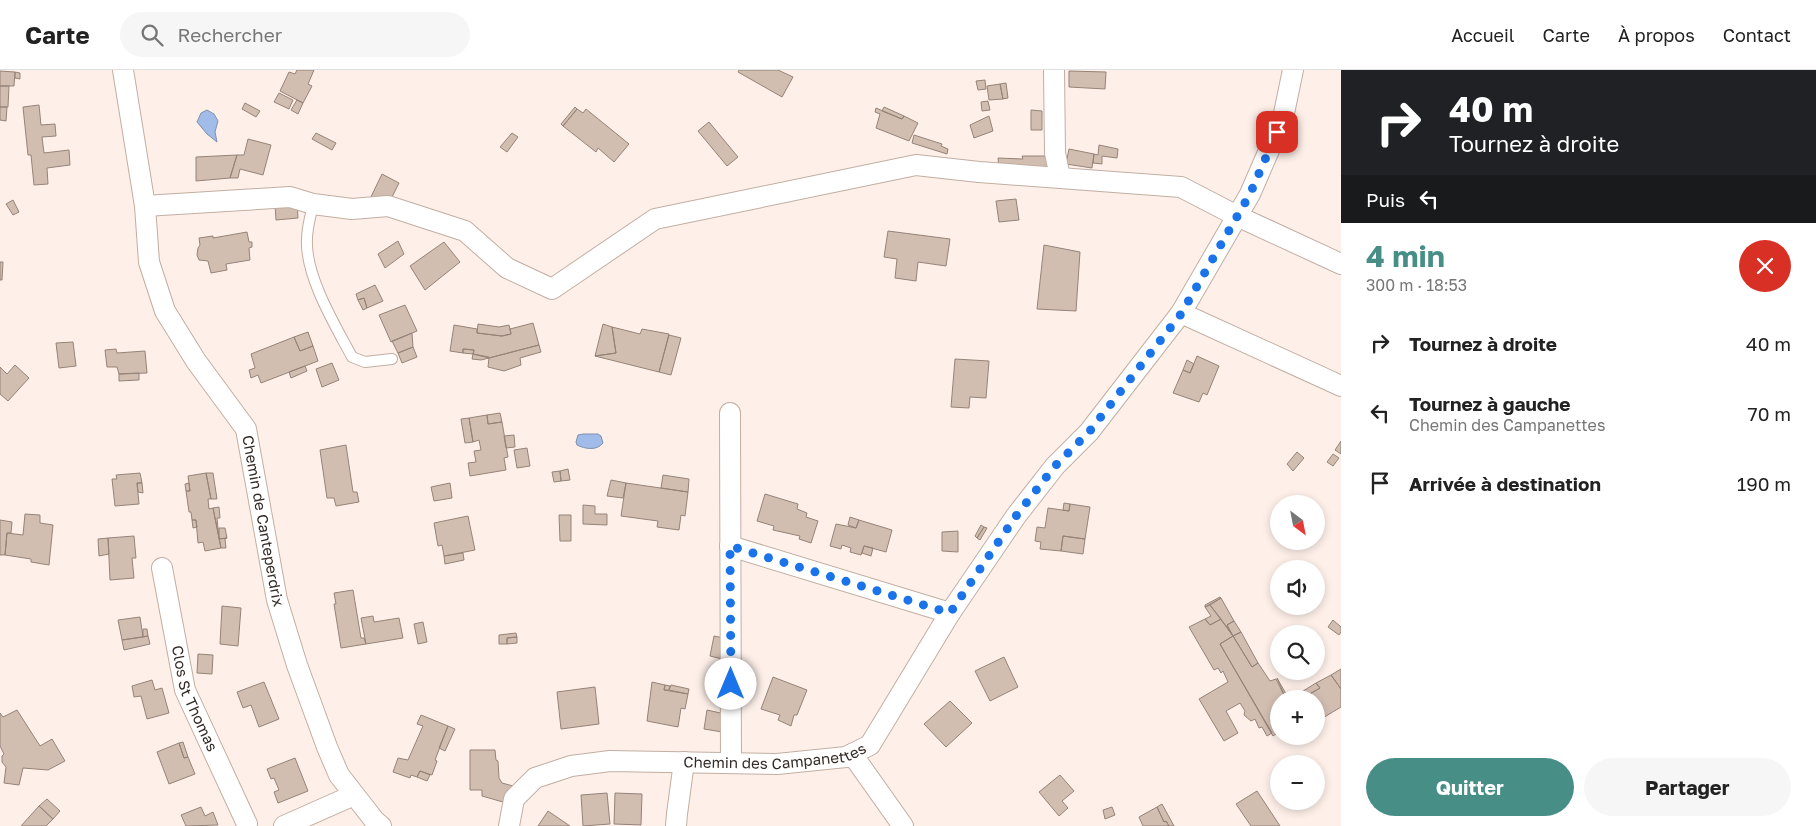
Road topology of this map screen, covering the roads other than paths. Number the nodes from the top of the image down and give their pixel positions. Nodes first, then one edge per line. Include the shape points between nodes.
1 (122, 70) edge
2 (1054, 70) edge
3 (1293, 70) edge
4 (1060, 177) junction
5 (313, 204) junction
6 (145, 206) junction
7 (1237, 216) junction
8 (1341, 264) edge
9 (1181, 314) junction
10 (392, 359) dead end
11 (1341, 386) edge
12 (730, 413) dead end
13 (730, 546) junction
14 (162, 568) dead end
15 (950, 613) junction
16 (852, 754) junction
17 (684, 762) junction
18 (731, 763) junction
19 (354, 795) junction
20 (250, 825) edge
21 (284, 826) edge
22 (381, 826) edge
23 (509, 826) edge
24 (676, 826) edge
25 (903, 826) edge

1 - 6 street, Chemin de Canteperdrix
2 - 4 street via 1055,153
3 - 7 street, Chemin des Campanettes via 1283,118
4 - 5 street via 916,165 655,218 552,289 507,268 465,231 388,206 352,208
4 - 7 street via 1181,187
5 - 6 street via 290,197
5 - 10 lane via 307,240 311,270 352,358 365,362
6 - 19 street, Chemin de Canteperdrix via 149,262 165,311 196,361 246,430 280,609 326,747 339,775
7 - 8 street
7 - 9 street, Chemin des Campanettes
9 - 11 street
9 - 15 street, Chemin des Campanettes via 1089,432 1055,466 1016,516
12 - 13 street
13 - 15 street
13 - 18 street
14 - 20 street, Clos St Thomas via 185,690
15 - 16 street, Chemin des Campanettes via 870,745
16 - 18 street, Chemin des Campanettes via 777,764
16 - 25 street
17 - 18 street, Chemin des Campanettes
17 - 23 street, Chemin des Campanettes via 610,761 571,766 535,778 514,798
17 - 24 street
19 - 21 street
19 - 22 street, Chemin de Canteperdrix

